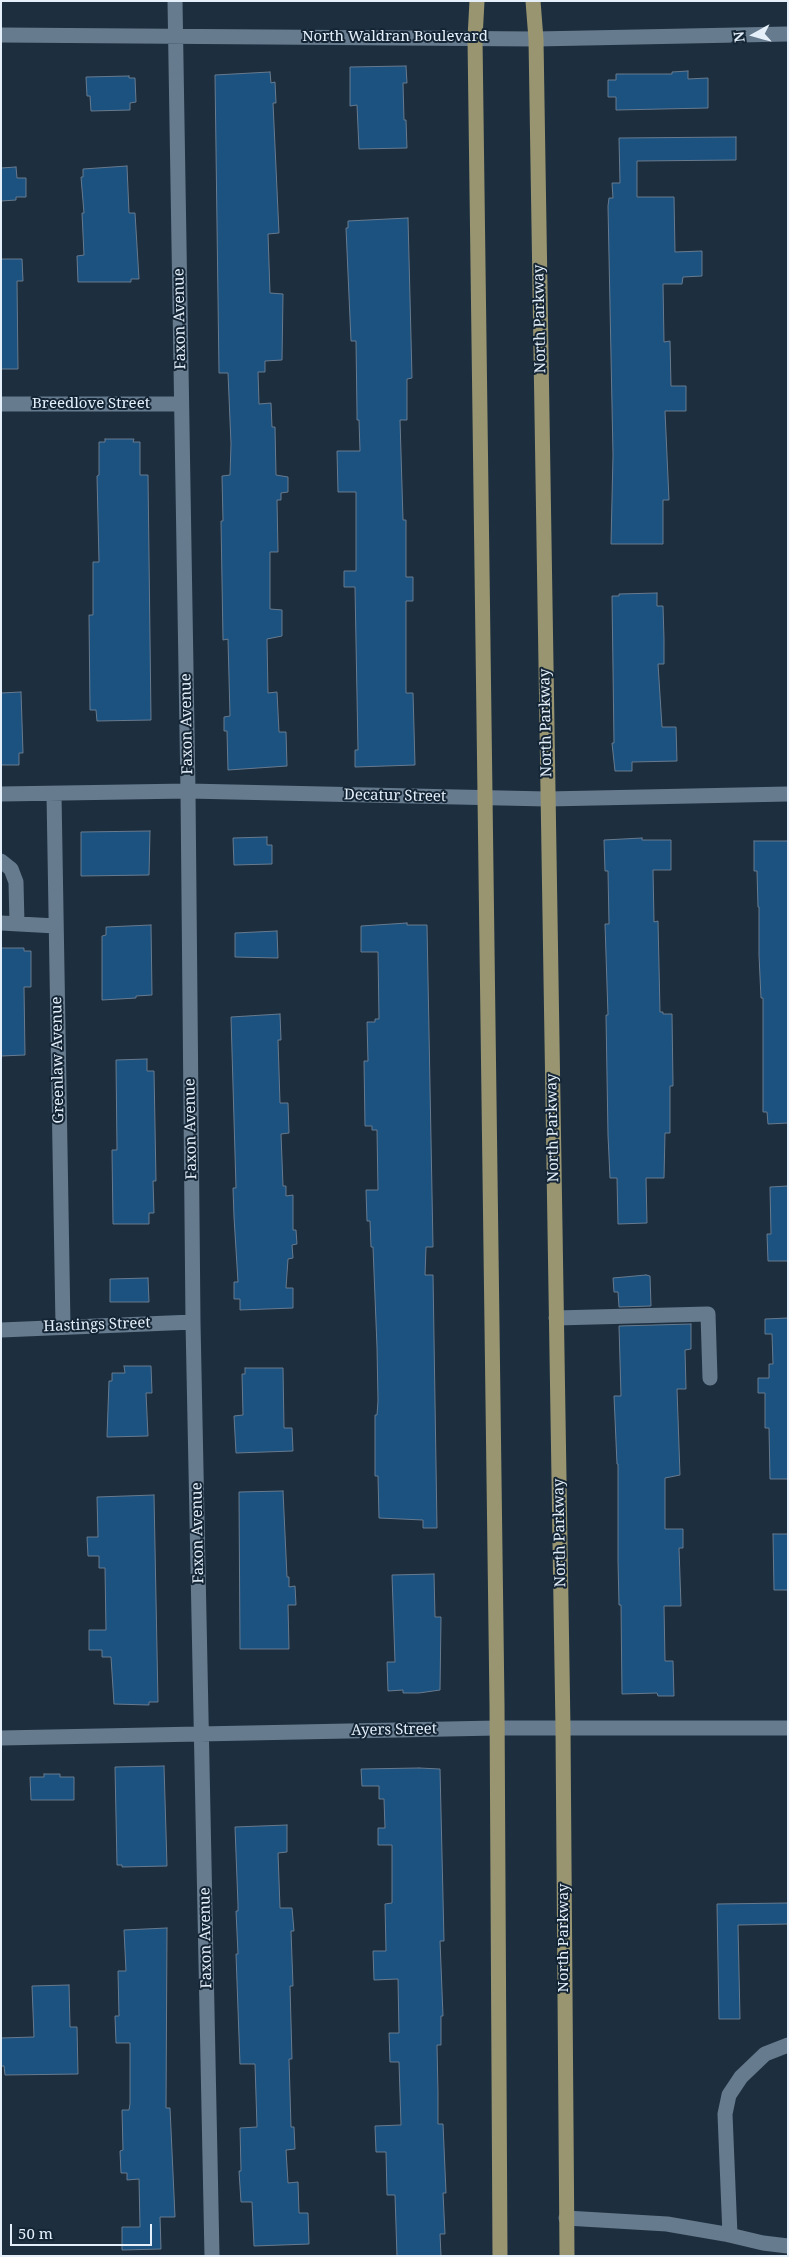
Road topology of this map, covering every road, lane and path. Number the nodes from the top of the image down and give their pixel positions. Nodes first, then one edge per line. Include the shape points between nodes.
1 (174, 1) edge
2 (477, 1) edge
3 (533, 1) edge
4 (788, 34) edge
5 (1, 35) edge
6 (176, 36) junction
7 (474, 38) junction
8 (536, 39) junction
9 (1, 404) edge
10 (181, 404) junction
11 (188, 791) junction
12 (1, 794) edge
13 (54, 794) junction
14 (788, 794) edge
15 (484, 797) junction
16 (547, 799) junction
17 (1, 862) edge
18 (1, 923) edge
19 (17, 924) junction
20 (56, 926) junction
21 (556, 1318) junction
22 (193, 1322) junction
23 (63, 1326) junction
24 (1, 1330) edge
25 (710, 1378) dead end
26 (497, 1728) junction
27 (788, 1728) edge
28 (563, 1729) junction
29 (202, 1734) junction
30 (1, 1738) edge
31 (788, 2045) edge
32 (566, 2218) junction
33 (730, 2235) junction
34 (788, 2246) edge
35 (212, 2256) edge
36 (500, 2256) edge
37 (567, 2256) edge

1 - 6 street, Faxon Avenue
2 - 7 main road
3 - 8 main road, North Parkway
4 - 8 street, North Waldran Boulevard
5 - 6 street, North Waldran Boulevard
6 - 7 street, North Waldran Boulevard
6 - 10 street, Faxon Avenue
7 - 8 street, North Waldran Boulevard
7 - 15 main road
8 - 16 main road, North Parkway
9 - 10 street, Breedlove Street
10 - 11 street, Faxon Avenue
11 - 13 street, Decatur Street
11 - 15 street, Decatur Street
11 - 22 street, Faxon Avenue
12 - 13 street, Decatur Street
13 - 20 street, Greenlaw Avenue
14 - 16 street, Decatur Street
15 - 16 street, Decatur Street
15 - 26 main road
16 - 21 main road, North Parkway
17 - 19 street via 11,869 16,882
18 - 19 street
19 - 20 street
20 - 23 street, Greenlaw Avenue
21 - 25 street via 708,1314
21 - 28 main road, North Parkway
22 - 23 street, Hastings Street
22 - 29 street, Faxon Avenue
23 - 24 street, Hastings Street
26 - 28 street, Ayers Street
26 - 29 street, Ayers Street
26 - 36 main road
27 - 28 street, Ayers Street
28 - 32 main road, North Parkway
29 - 30 street, Ayers Street
29 - 35 street, Faxon Avenue
31 - 33 street via 765,2054 729,2094 725,2114
32 - 33 street via 667,2224
32 - 37 main road, North Parkway
33 - 34 street

